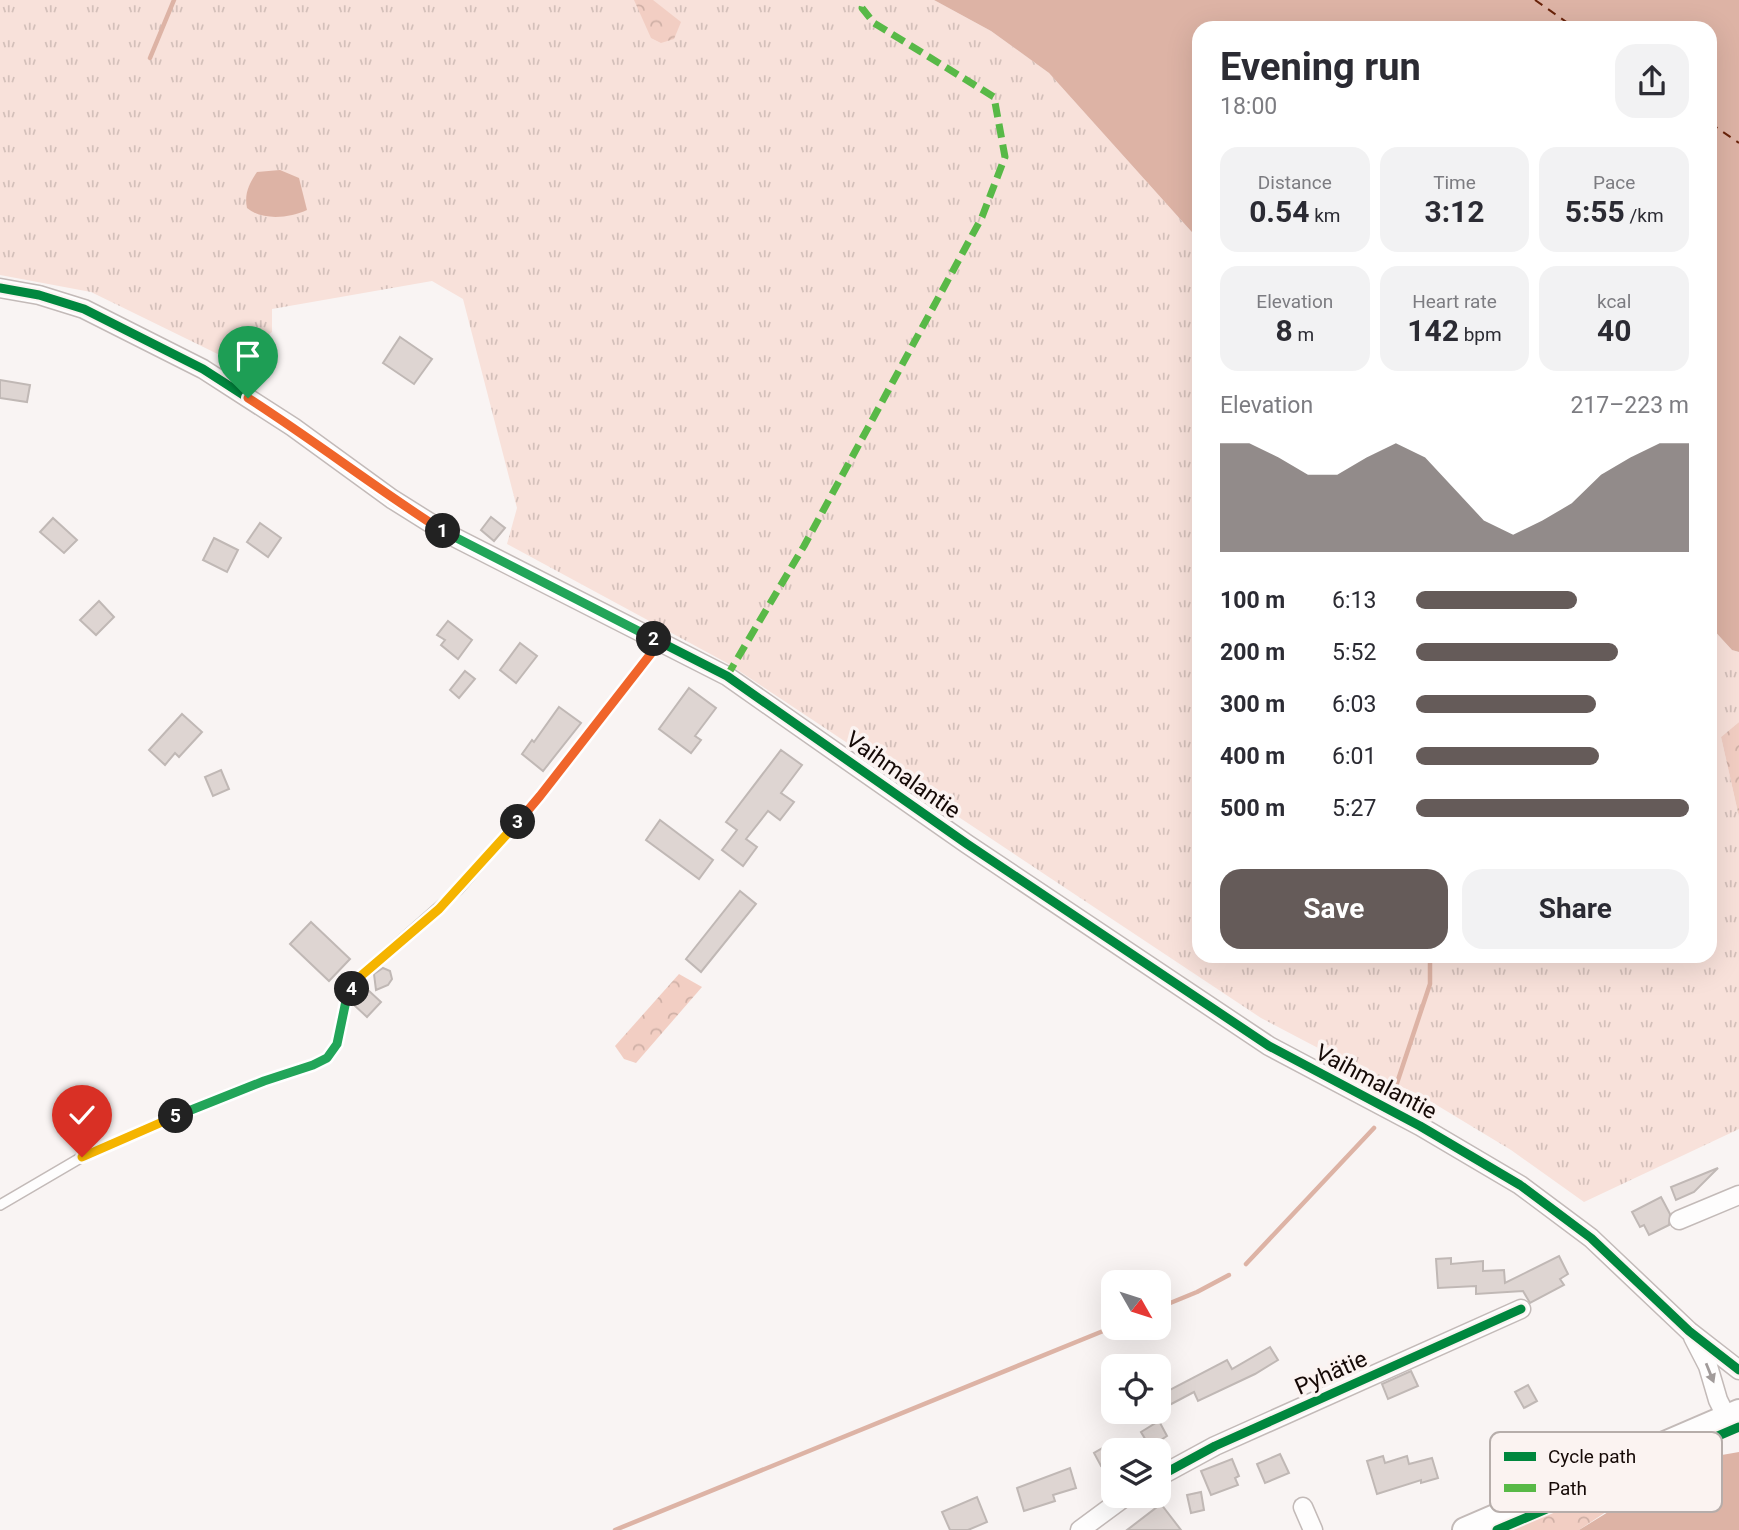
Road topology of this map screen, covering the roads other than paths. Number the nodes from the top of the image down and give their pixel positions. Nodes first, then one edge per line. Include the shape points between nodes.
1 (0, 288) edge
2 (660, 642) junction
3 (1739, 1195) edge
4 (0, 1205) edge
5 (1679, 1220) dead end
6 (1521, 1309) dead end
7 (1689, 1331) junction
8 (1739, 1370) edge
9 (1733, 1415) edge
10 (1693, 1432) edge
11 (1171, 1470) edge
12 (1303, 1507) dead end
13 (1110, 1508) edge
14 (1507, 1512) edge
15 (1080, 1530) edge
16 (1313, 1530) edge
17 (1465, 1530) edge

1 - 2 street, Vaihmalantie via 84,309 204,369 448,534
2 - 4 lane via 540,796 458,890 362,975 347,996 337,1044 327,1058 82,1157
2 - 7 street, Vaihmalantie via 737,683 1269,1046 1520,1185 1591,1238
3 - 5 street
6 - 11 street, Pyhätie
7 - 8 street, Vaihmalantie
7 -> 9 street, Vaihmalantie via 1708,1366 1718,1400
9 - 10 street
12 - 16 street
13 - 15 street
14 - 17 street

